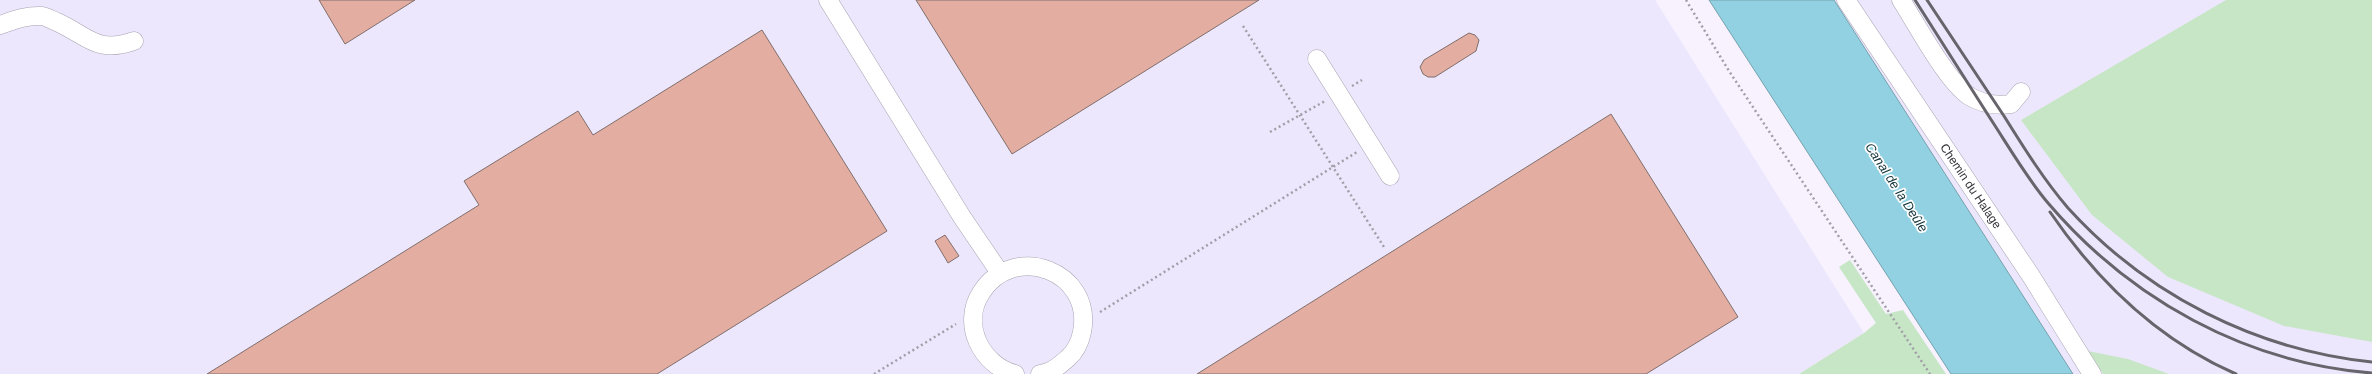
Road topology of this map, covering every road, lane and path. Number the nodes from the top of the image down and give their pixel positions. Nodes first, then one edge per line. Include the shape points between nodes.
1 (828, 0) edge
2 (1686, 0) edge
3 (1846, 0) edge
4 (1901, 0) edge
5 (0, 25) edge
6 (1243, 26) dead end
7 (134, 41) dead end
8 (1317, 59) dead end
9 (1362, 80) dead end
10 (2021, 92) dead end
11 (1338, 94) junction
12 (1300, 115) junction
13 (1270, 132) dead end
14 (1370, 145) junction
15 (1333, 167) junction
16 (1390, 176) dead end
17 (1384, 247) dead end
18 (1000, 273) junction
19 (974, 314) junction
20 (1084, 322) junction
21 (874, 374) edge
22 (1016, 374) edge
23 (1040, 374) edge
24 (1930, 374) edge
25 (2092, 374) edge

1 - 18 street via 962,217
2 - 24 path via 1729,71
3 - 25 street, Chemin du Halage via 2031,276
4 - 10 street via 1954,81 1969,95 1997,106 2011,104
5 - 7 street via 22,17 44,16 67,27 85,40 104,46 120,46
6 - 12 path
8 - 11 street
9 - 11 path
11 - 12 path
11 - 14 street
12 - 13 path
12 - 15 path
14 - 15 path
14 - 16 street
15 - 17 path
15 - 20 path
18 - 19 street via 985,285
18 - 20 street via 1026,265 1048,269 1060,276 1073,288 1080,302
19 - 21 path
19 - 22 street via 975,335 981,350 991,362 1007,372
20 - 23 street via 1080,341 1072,354 1059,367

